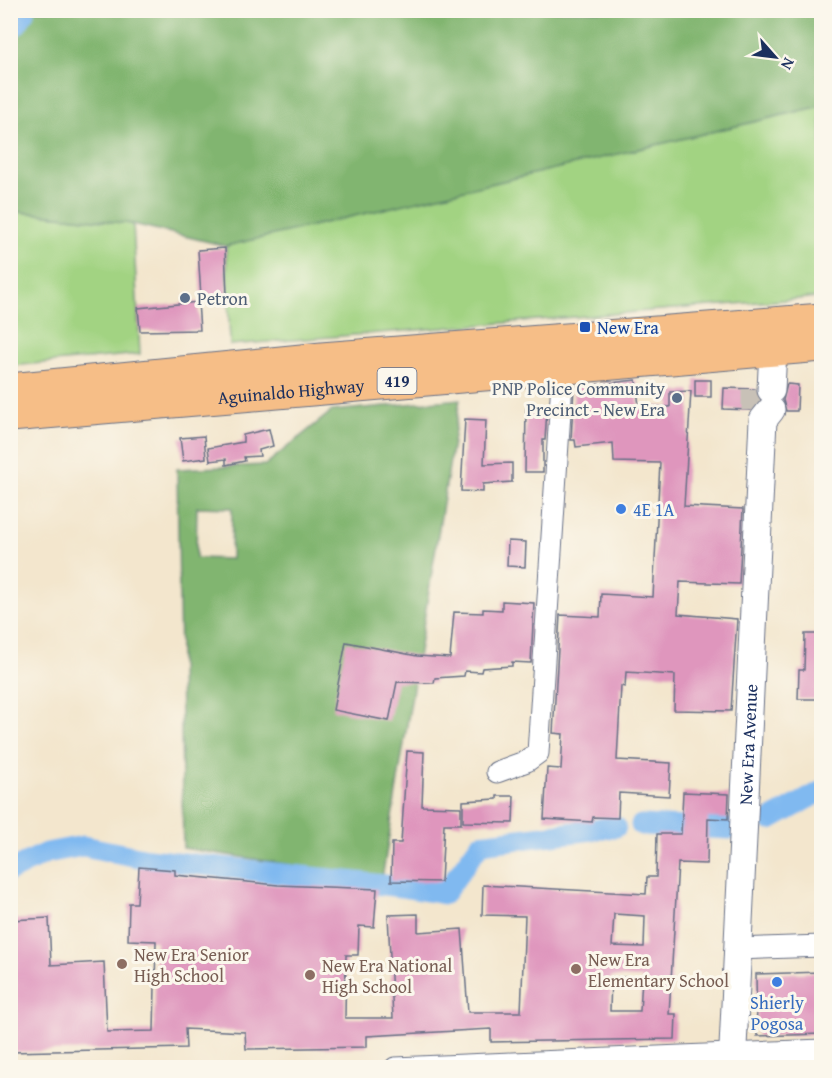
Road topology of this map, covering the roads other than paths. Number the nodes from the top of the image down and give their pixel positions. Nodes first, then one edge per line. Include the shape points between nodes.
1 (822, 321) edge
2 (764, 342) junction
3 (822, 345) edge
4 (498, 359) junction
5 (563, 366) junction
6 (10, 390) edge
7 (10, 415) edge
8 (497, 772) dead end
9 (822, 946) edge
10 (737, 949) junction
11 (822, 1050) edge
12 (732, 1061) edge
13 (395, 1068) edge

1 - 2 main road, Aguinaldo Highway / 419
2 - 3 main road, Aguinaldo Highway / 419
2 - 4 main road, Aguinaldo Highway / 419
2 - 5 main road, Aguinaldo Highway / 419
2 - 10 street, New Era Avenue
4 - 5 main road, Aguinaldo Highway / 419
4 - 6 main road, Aguinaldo Highway / 419 via 322,359
4 - 7 main road, Aguinaldo Highway / 419
5 - 8 street via 538,753
9 - 10 street
10 - 12 street, New Era Avenue
11 - 12 street
12 - 13 street

